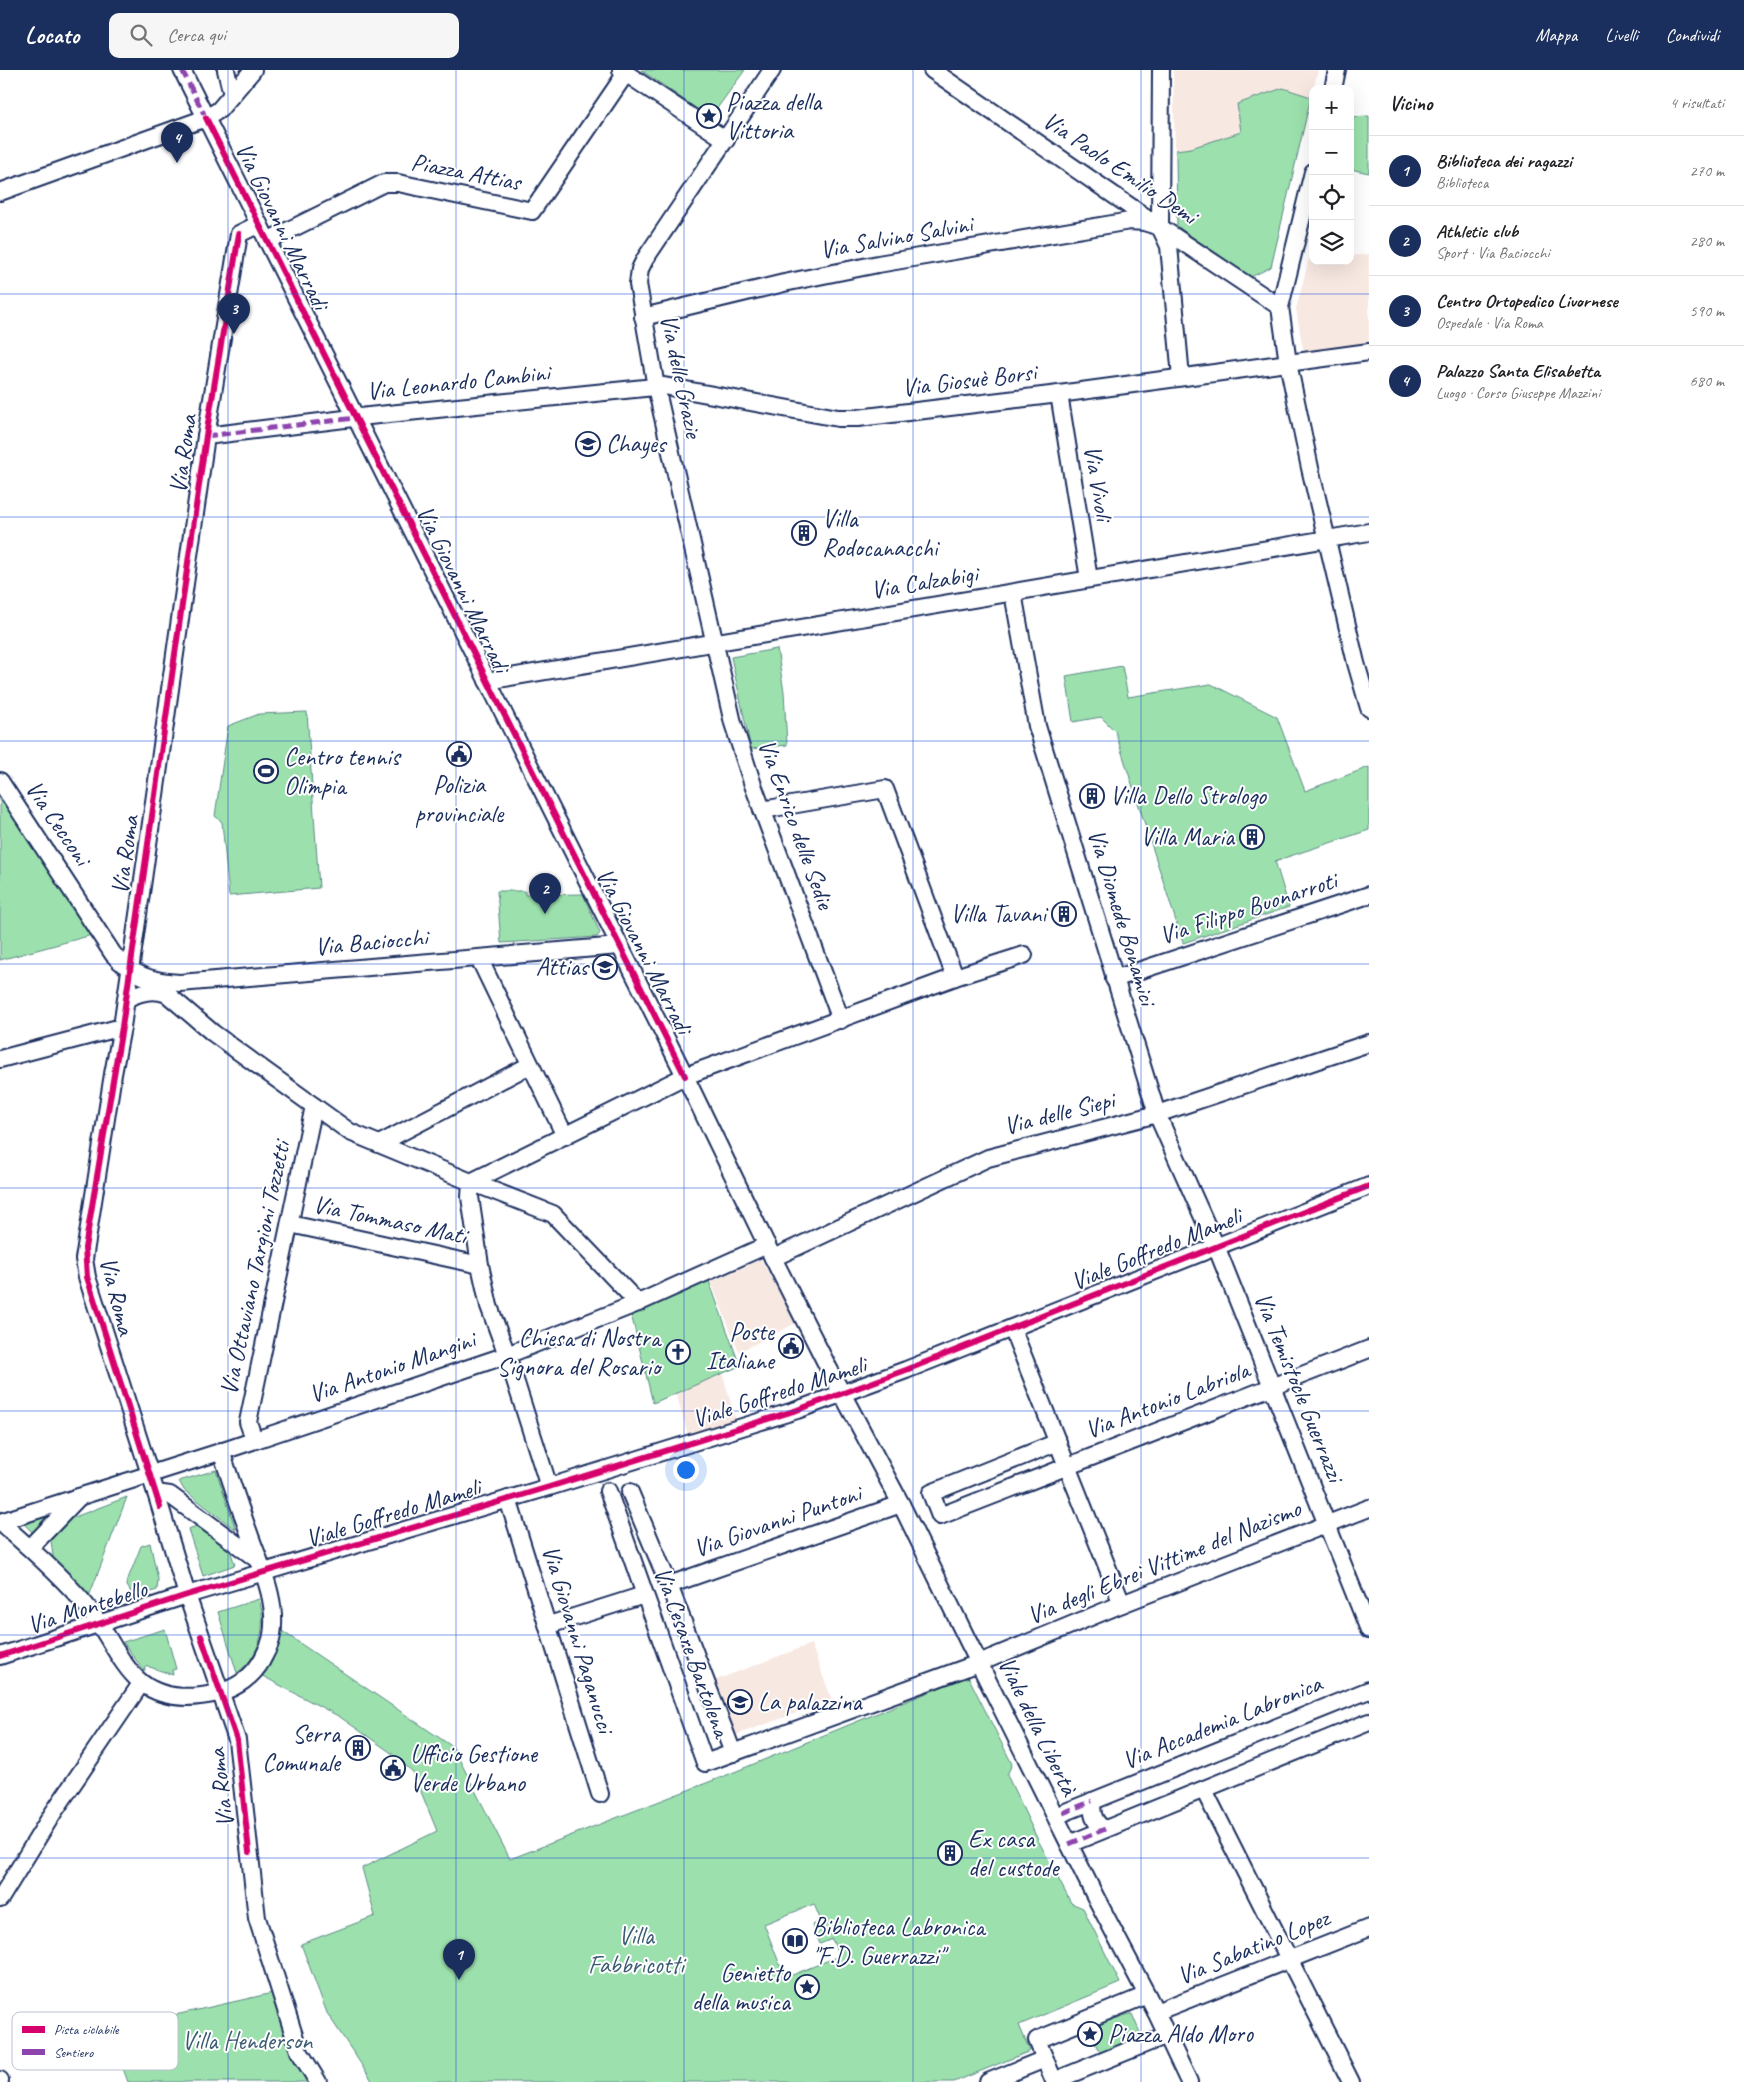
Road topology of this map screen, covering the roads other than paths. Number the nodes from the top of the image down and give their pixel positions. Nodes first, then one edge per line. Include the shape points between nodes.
1 (182, 70) edge
2 (226, 70) edge
3 (253, 70) edge
4 (772, 70) edge
5 (932, 70) edge
6 (1161, 70) edge
7 (1337, 70) edge
8 (624, 71) edge
9 (1334, 85) edge
10 (232, 95) junction
11 (206, 118) junction
12 (726, 140) junction
13 (1312, 175) edge
14 (0, 192) edge
15 (259, 224) junction
16 (1160, 227) junction
17 (267, 241) junction
18 (1280, 306) junction
19 (643, 317) junction
20 (1369, 352) edge
21 (1288, 362) junction
22 (1181, 377) junction
23 (656, 387) junction
24 (1059, 394) junction
25 (355, 418) junction
26 (206, 436) junction
27 (1369, 532) edge
28 (1327, 539) junction
29 (1089, 579) junction
30 (1013, 593) junction
31 (715, 642) junction
32 (487, 680) junction
33 (1369, 708) edge
34 (0, 781) edge
35 (762, 810) junction
36 (1369, 895) edge
37 (134, 931) junction
38 (106, 944) junction
39 (619, 946) junction
40 (1024, 954) dead end
41 (479, 958) junction
42 (130, 970) junction
43 (955, 977) junction
44 (1114, 978) junction
45 (180, 983) junction
46 (126, 999) junction
47 (179, 1004) junction
48 (841, 1020) junction
49 (122, 1027) junction
50 (1369, 1044) edge
51 (0, 1059) edge
52 (530, 1065) junction
53 (685, 1076) junction
54 (314, 1106) junction
55 (1157, 1114) junction
56 (565, 1136) junction
57 (378, 1144) junction
58 (471, 1182) junction
59 (1369, 1186) edge
60 (290, 1224) junction
61 (1216, 1246) junction
62 (770, 1252) junction
63 (480, 1265) junction
64 (638, 1302) junction
65 (1012, 1328) junction
66 (1369, 1349) edge
67 (507, 1354) junction
68 (1272, 1386) junction
69 (842, 1393) junction
70 (254, 1439) junction
71 (1058, 1442) junction
72 (223, 1450) junction
73 (1068, 1466) junction
74 (150, 1473) junction
75 (549, 1487) junction
76 (608, 1491) dead end
77 (630, 1492) dead end
78 (156, 1493) junction
79 (79, 1497) junction
80 (508, 1499) junction
81 (901, 1504) junction
82 (1369, 1508) edge
83 (0, 1522) edge
84 (1327, 1524) junction
85 (30, 1548) junction
86 (261, 1567) junction
87 (669, 1585) junction
88 (187, 1595) junction
89 (644, 1595) junction
90 (1122, 1604) junction
91 (100, 1624) junction
92 (548, 1625) junction
93 (1369, 1630) edge
94 (0, 1656) edge
95 (979, 1663) junction
96 (142, 1684) junction
97 (1369, 1690) edge
98 (221, 1692) junction
99 (1369, 1722) edge
100 (733, 1753) junction
101 (600, 1794) dead end
102 (1206, 1794) dead end
103 (1092, 1801) junction
104 (1063, 1814) dead end
105 (1105, 1829) junction
106 (1069, 1844) junction
107 (0, 1899) edge
108 (1369, 1928) edge
109 (1289, 1959) junction
110 (1147, 1995) junction
111 (1156, 2012) junction
112 (1167, 2036) junction
113 (1045, 2059) junction
114 (1075, 2078) edge
115 (1054, 2081) edge
116 (318, 2082) edge
117 (988, 2082) edge
118 (1189, 2082) edge
119 (1351, 2082) edge

1 - 11 street, Via Giovanni Marradi
2 - 10 street
3 - 10 street
4 - 12 street
5 - 16 street, Via Paolo Emilio Demi
6 - 16 street
7 - 9 street
8 - 12 street
8 - 17 street, Piazza Attias via 532,211 398,183 384,183
10 - 11 street via 219,110
11 - 14 street
11 - 15 street, Via Giovanni Marradi
12 - 19 street, Via delle Grazie via 640,269 638,284
13 - 18 street
15 - 17 street, Via Giovanni Marradi
15 - 26 street, Via Roma via 240,234
16 - 18 street, Via Paolo Emilio Demi
16 - 19 street, Via Salvino Salvini via 1130,221 878,264
16 - 22 street via 1169,246
17 - 25 street, Via Giovanni Marradi
18 - 21 street
19 - 23 street, Via delle Grazie
20 - 21 street, Via Giosuè Borsi
21 - 22 street, Via Giosuè Borsi
21 - 28 street
22 - 24 street, Via Giosuè Borsi
23 - 24 street, Via Giosuè Borsi via 670,386 838,418
23 - 25 street, Via Leonardo Cambini
23 - 31 street, Via delle Grazie
24 - 29 street, Via Vivoli
25 - 26 street, Via Leonardo Cambini
25 - 32 street, Via Giovanni Marradi
26 - 37 street, Via Roma
27 - 28 street, Via Calzabigi
28 - 29 street, Via Calzabigi
28 - 33 street
29 - 30 street, Via Calzabigi
30 - 31 street, Via Calzabigi
30 - 44 street, Via Diomede Bonamici via 1036,726
31 - 32 street, Via Calzabigi
31 - 35 street, Via Enrico delle Sedie via 734,723
32 - 39 street, Via Giovanni Marradi
34 - 38 street, Via Cecconi
35 - 43 street via 885,789
35 - 48 street, Via Enrico delle Sedie
36 - 44 street, Via Filippo Buonarroti
37 - 38 street via 122,940
37 - 42 street, Via Roma
38 - 42 street, Via Cecconi
39 - 41 street, Via Baciocchi
39 - 53 street, Via Giovanni Marradi
40 - 43 street
41 - 45 street, Via Baciocchi
41 - 52 street
42 - 45 street, Via Baciocchi via 149,979
42 - 46 street, Via Roma
43 - 48 street
44 - 55 street, Via Diomede Bonamici
45 - 47 street
46 - 47 street via 155,990 167,994
46 - 49 street, Via Roma
47 - 54 street via 213,1033
48 - 53 street
49 - 51 street
49 - 74 street, Via Roma via 85,1248 85,1268
50 - 55 street, Via delle Siepi
52 - 56 street
52 - 57 street
53 - 56 street
53 - 62 street, Via Giovanni Marradi
54 - 57 street via 350,1132
54 - 60 street, Via Ottaviano Targioni Tozzetti
55 - 61 street, Via Diomede Bonamici
55 - 62 street, Via delle Siepi via 988,1158
56 - 58 street
57 - 58 street
58 - 63 street via 470,1197
58 - 64 street via 558,1217
59 - 61 street, Viale Goffredo Mameli
60 - 63 street, Via Tommaso Mati
60 - 70 street, Via Ottaviano Targioni Tozzetti via 248,1422
61 - 65 street, Viale Goffredo Mameli
61 - 68 street, Via Temistocle Guerrazzi
62 - 64 street, Via Antonio Mangini
62 - 69 street, Via Giovanni Marradi
63 - 67 street via 489,1306
64 - 67 street, Via Antonio Mangini
65 - 69 street, Viale Goffredo Mameli
65 - 71 street
66 - 68 street, Via Antonio Labriola
67 - 70 street, Via Antonio Mangini
67 - 75 street
68 - 73 street, Via Antonio Labriola
68 - 84 street, Via Temistocle Guerrazzi
69 - 75 street, Viale Goffredo Mameli
69 - 81 street, Viale della Libertà
70 - 72 street, Via Antonio Mangini
71 - 73 street
71 - 73 street, Via Antonio Labriola via 931,1493 940,1516
72 - 74 street, Via Antonio Mangini
72 - 86 street
73 - 90 street
74 - 78 street, Via Roma
74 - 79 street, Via Antonio Mangini
75 - 80 street, Viale Goffredo Mameli
76 - 89 street, Via Cesare Bartolena
77 - 87 street, Via Cesare Bartolena
78 - 86 street via 170,1496
78 - 88 street, Via Roma
79 - 83 street, Via Antonio Mangini
79 - 85 street
80 - 86 street, Viale Goffredo Mameli
80 - 92 street, Via Giovanni Paganucci
81 - 87 street, Via Giovanni Puntoni
81 - 95 street, Viale della Libertà
82 - 84 street, Via degli Ebrei Vittime del Nazismo
83 - 85 street
84 - 90 street, Via degli Ebrei Vittime del Nazismo
84 - 93 street, Via Temistocle Guerrazzi
85 - 91 street
86 - 88 street, Viale Goffredo Mameli
86 - 98 street via 272,1612 272,1636 255,1672
87 - 100 street, Via Cesare Bartolena
88 - 91 street, Via Montebello
88 - 98 street, Via Roma
89 - 92 street
89 - 100 street, Via Cesare Bartolena via 705,1763
90 - 95 street, Via degli Ebrei Vittime del Nazismo
91 - 94 street, Via Montebello
91 - 96 street
92 - 101 street, Via Giovanni Paganucci
95 - 100 street, Via degli Ebrei Vittime del Nazismo
95 - 106 street, Viale della Libertà
96 - 98 street via 174,1697
96 - 107 street via 53,1813
97 - 103 street, Via Accademia Labronica
98 - 116 street, Via Roma via 239,1750 257,1918 300,2051
99 - 105 street
102 - 109 street
103 - 104 street, Via Accademia Labronica
103 - 105 street via 1097,1824
105 - 106 street
106 - 110 street, Viale della Libertà
108 - 109 street, Via Sabatino Lopez
109 - 111 street, Via Sabatino Lopez
109 - 119 street
110 - 111 street, Viale della Libertà
110 - 113 street via 1037,2040
111 - 112 street, Viale della Libertà
112 - 114 street
112 - 118 street, Viale della Libertà
113 - 115 street
113 - 117 street
114 - 115 street

